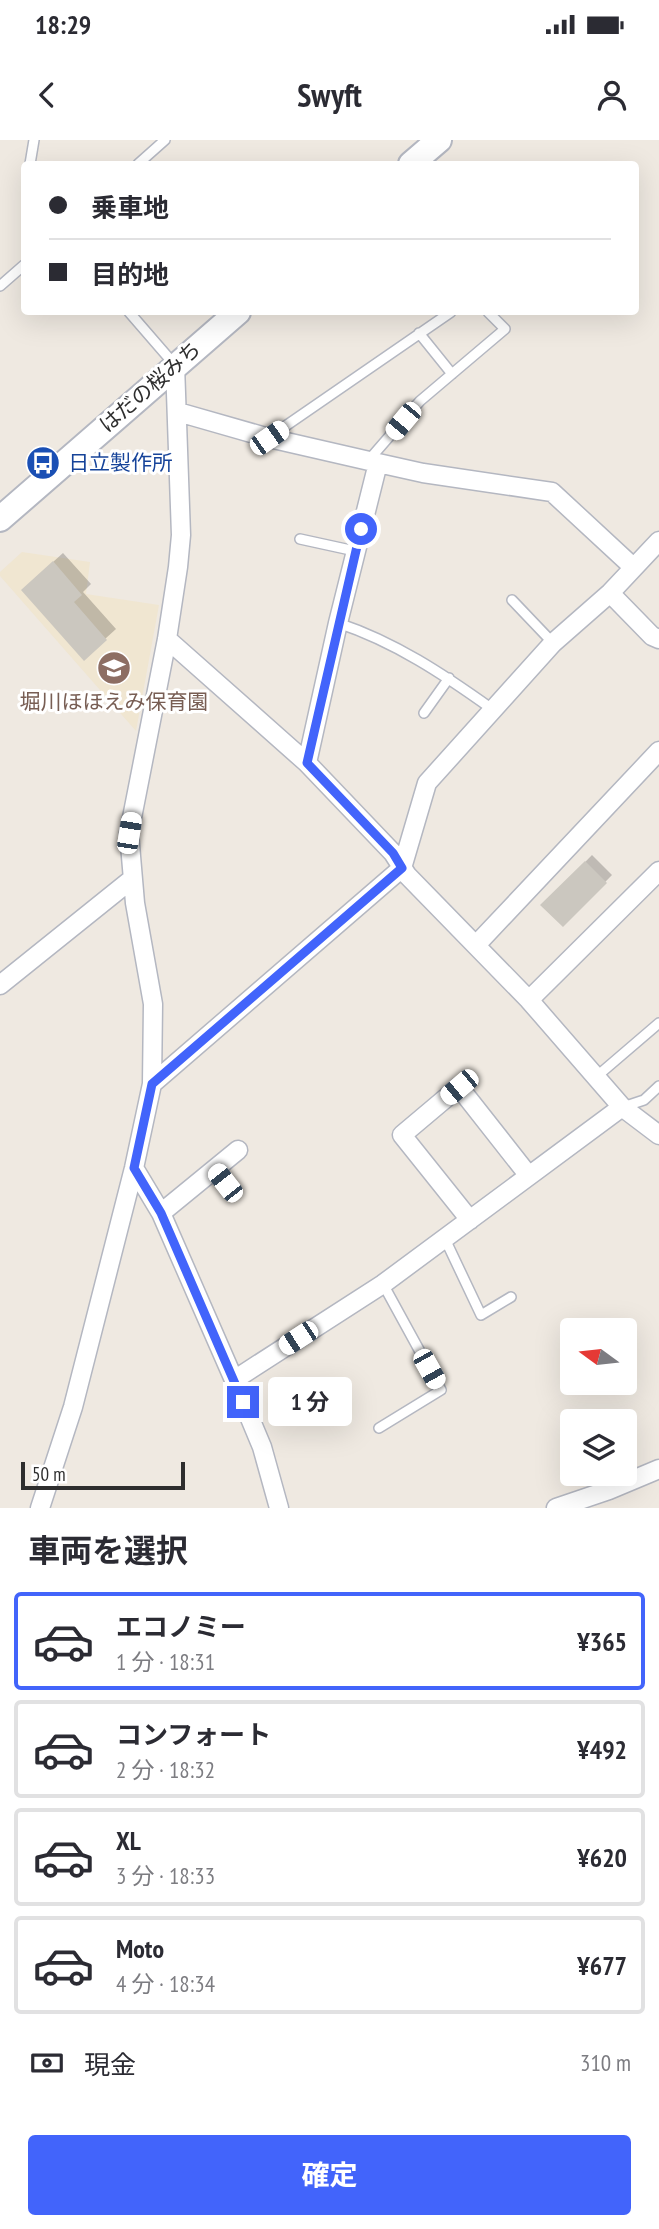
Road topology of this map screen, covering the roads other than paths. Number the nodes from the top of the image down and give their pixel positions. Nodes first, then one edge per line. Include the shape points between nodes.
1 (34, 140) edge
2 (165, 140) edge
3 (439, 140) edge
4 (30, 161) edge
5 (141, 161) edge
6 (414, 161) edge
7 (21, 268) edge
8 (0, 286) edge
9 (132, 315) edge
10 (234, 315) edge
11 (446, 315) edge
12 (491, 315) edge
13 (419, 333) junction
14 (175, 365) junction
15 (452, 374) junction
16 (178, 411) junction
17 (269, 438) junction
18 (373, 462) junction
19 (0, 519) edge
20 (300, 539) dead end
21 (659, 541) edge
22 (355, 551) junction
23 (633, 567) junction
24 (610, 593) junction
25 (512, 600) dead end
26 (338, 623) junction
27 (167, 639) junction
28 (659, 639) edge
29 (553, 643) junction
30 (449, 678) junction
31 (492, 709) junction
32 (424, 713) dead end
33 (659, 751) edge
34 (307, 763) junction
35 (402, 868) junction
36 (659, 871) edge
37 (132, 879) junction
38 (477, 944) junction
39 (0, 985) edge
40 (529, 1000) junction
41 (659, 1023) edge
42 (596, 1077) junction
43 (152, 1084) junction
44 (659, 1086) edge
45 (622, 1107) junction
46 (659, 1135) edge
47 (238, 1150) dead end
48 (134, 1168) junction
49 (529, 1176) junction
50 (161, 1213) junction
51 (470, 1220) junction
52 (444, 1239) junction
53 (383, 1284) junction
54 (511, 1297) dead end
55 (234, 1380) junction
56 (379, 1428) dead end
57 (659, 1469) edge
58 (40, 1508) edge
59 (279, 1508) edge
60 (556, 1508) edge

1 - 4 lane
2 - 5 lane
3 - 6 street
7 - 8 lane
9 - 14 lane
10 - 14 street, はだの桜みち
11 - 13 lane
12 - 15 lane via 505,329
13 - 15 lane
13 - 17 lane
14 - 16 street
14 - 19 street, はだの桜みち
15 - 18 lane via 420,401
16 - 17 street
16 - 27 street via 181,535
17 - 18 street
18 - 22 street
18 - 23 street via 552,492
20 - 22 lane
21 - 23 street
22 - 26 street
23 - 24 street
24 - 28 street
24 - 29 street
25 - 29 lane
26 - 30 lane via 368,633
26 - 34 street
27 - 34 street
27 - 37 street via 129,833
29 - 31 street
30 - 31 lane
30 - 32 lane
31 - 35 street via 427,783
33 - 38 street
34 - 35 street
35 - 38 street
35 - 43 street
36 - 40 street
37 - 39 street
37 - 43 street via 153,1004
38 - 40 street
40 - 42 street
41 - 42 lane
42 - 45 street
43 - 48 street
44 - 45 lane via 644,1100
45 - 46 street
45 - 49 street
47 - 50 street via 219,1177
48 - 50 street
48 - 58 street via 73,1408
49 - 51 street
49 - 51 street via 459,1087 402,1135
50 - 55 street
51 - 52 street
52 - 53 street
52 - 54 lane via 481,1315
53 - 55 street
53 - 56 lane via 441,1390
55 - 59 street via 262,1447
57 - 60 street

